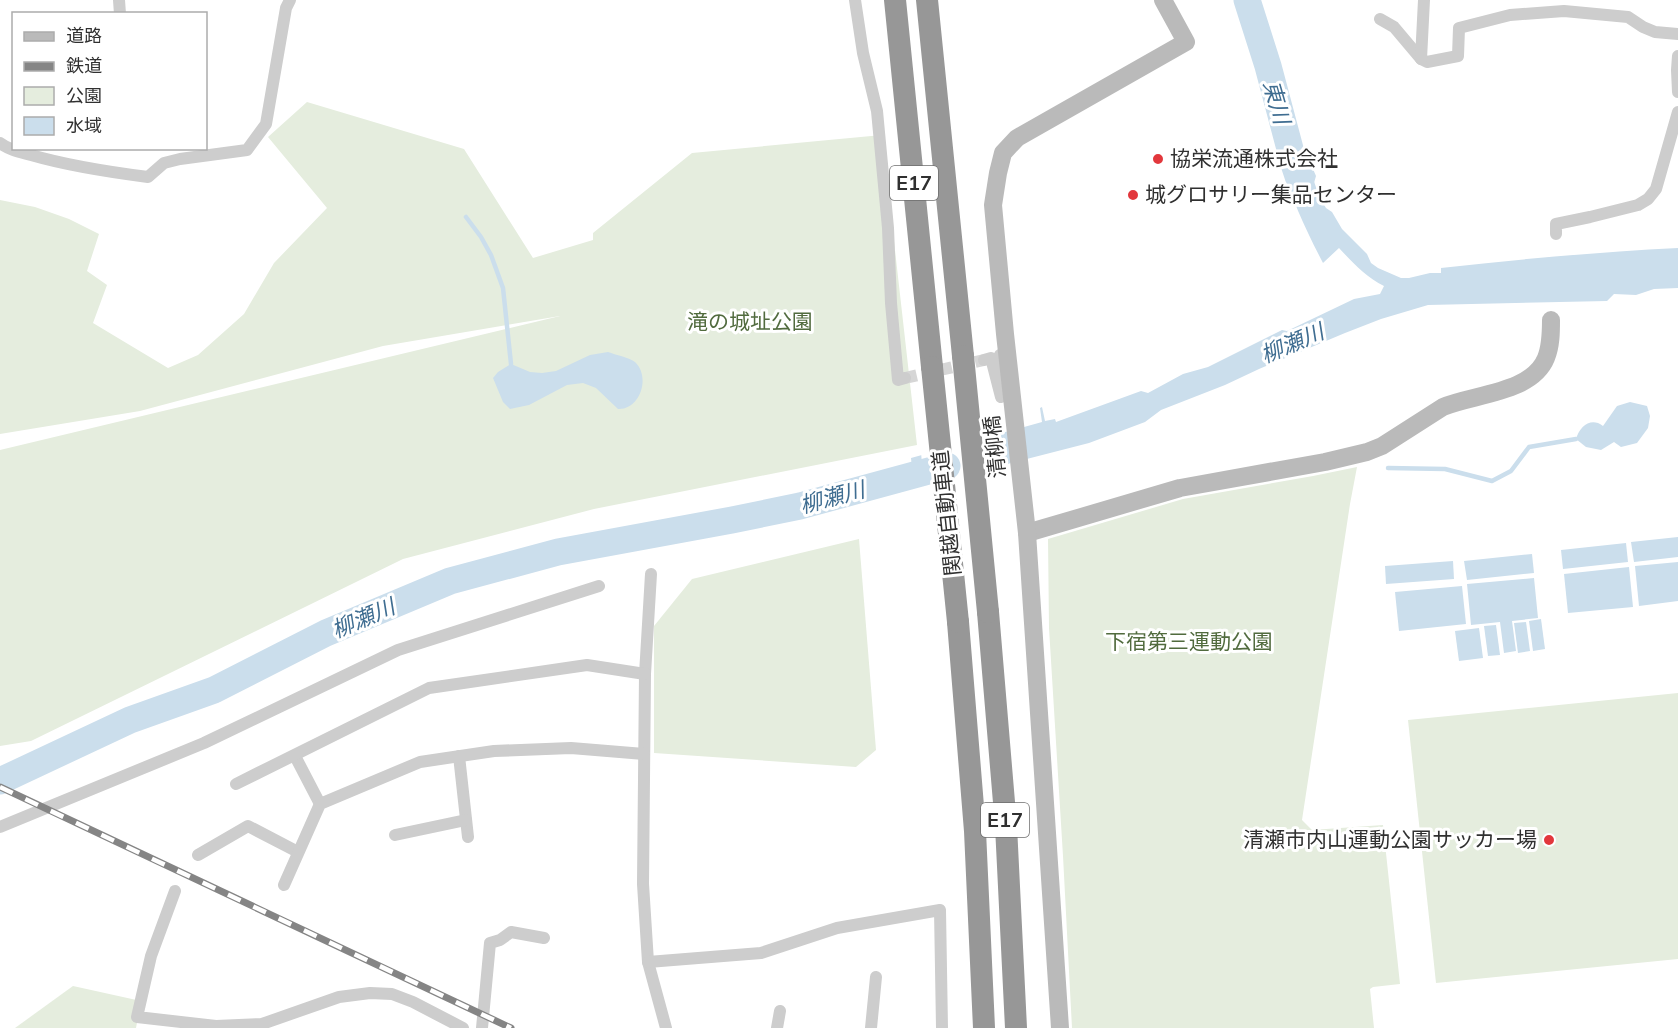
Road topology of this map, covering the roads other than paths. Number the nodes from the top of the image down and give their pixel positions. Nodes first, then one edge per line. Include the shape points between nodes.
1 (290, 0) edge
2 (855, 0) edge
3 (895, 0) edge
4 (927, 0) edge
5 (1163, 0) edge
6 (1424, 0) edge
7 (1380, 19) dead end
8 (1678, 34) edge
9 (1678, 56) edge
10 (1421, 59) junction
11 (1678, 92) edge
12 (1678, 112) edge
13 (14, 150) edge
14 (1556, 234) dead end
15 (1551, 320) dead end
16 (1011, 353) junction
17 (974, 358) junction
18 (905, 378) dead end
19 (1027, 533) junction
20 (651, 574) dead end
21 (599, 586) dead end
22 (645, 674) junction
23 (644, 754) junction
24 (295, 756) junction
25 (459, 756) junction
26 (236, 784) dead end
27 (320, 804) junction
28 (466, 820) junction
29 (0, 827) edge
30 (395, 835) dead end
31 (468, 837) dead end
32 (298, 852) junction
33 (198, 855) dead end
34 (284, 885) dead end
35 (175, 891) dead end
36 (544, 938) dead end
37 (648, 962) junction
38 (876, 977) dead end
39 (780, 1011) dead end
40 (136, 1022) edge
41 (463, 1028) edge
42 (482, 1028) edge
43 (666, 1028) edge
44 (777, 1028) edge
45 (872, 1028) edge
46 (942, 1028) edge
47 (984, 1028) edge
48 (1016, 1028) edge
49 (1060, 1028) edge

1 - 13 street via 266,124 247,150 164,163 148,177 90,169
2 - 18 street via 877,111 898,380
3 - 47 highway, 関越自動車道 / E17, bridge via 958,622 975,831
4 - 17 highway, 関越自動車道 / E17
5 - 16 street, 清柳橋 via 1186,42 1017,138 1003,153 993,205
6 - 10 street
7 - 10 street via 1394,27
8 - 10 street via 1655,32 1628,17 1564,11 1510,15 1459,28 1458,56 1427,62
9 - 11 street
12 - 14 street via 1656,189 1648,200 1556,224
15 - 19 street via 1548,353 1531,378 1514,387 1443,407 1375,449 1180,488
16 - 17 street via 999,355 1001,397 991,358
16 - 19 street, 清柳橋 via 1012,401
17 - 48 highway, 関越自動車道 / E17, bridge
19 - 49 street, 清柳橋
20 - 22 street
21 - 29 street via 398,650 204,743
22 - 23 street
22 - 24 street via 587,665 429,688
23 - 25 street via 571,748
23 - 37 street via 643,884
24 - 26 street
24 - 27 street
25 - 27 street via 420,762
25 - 28 street
27 - 32 street
28 - 30 street
28 - 31 street
32 - 33 street via 248,826
32 - 34 street
35 - 40 street via 150,960
36 - 42 street via 511,932 490,943
37 - 43 street
37 - 46 street via 761,953 837,928 940,910
38 - 45 street
39 - 44 street
40 - 41 street via 262,1024 339,997 377,993 413,1002

